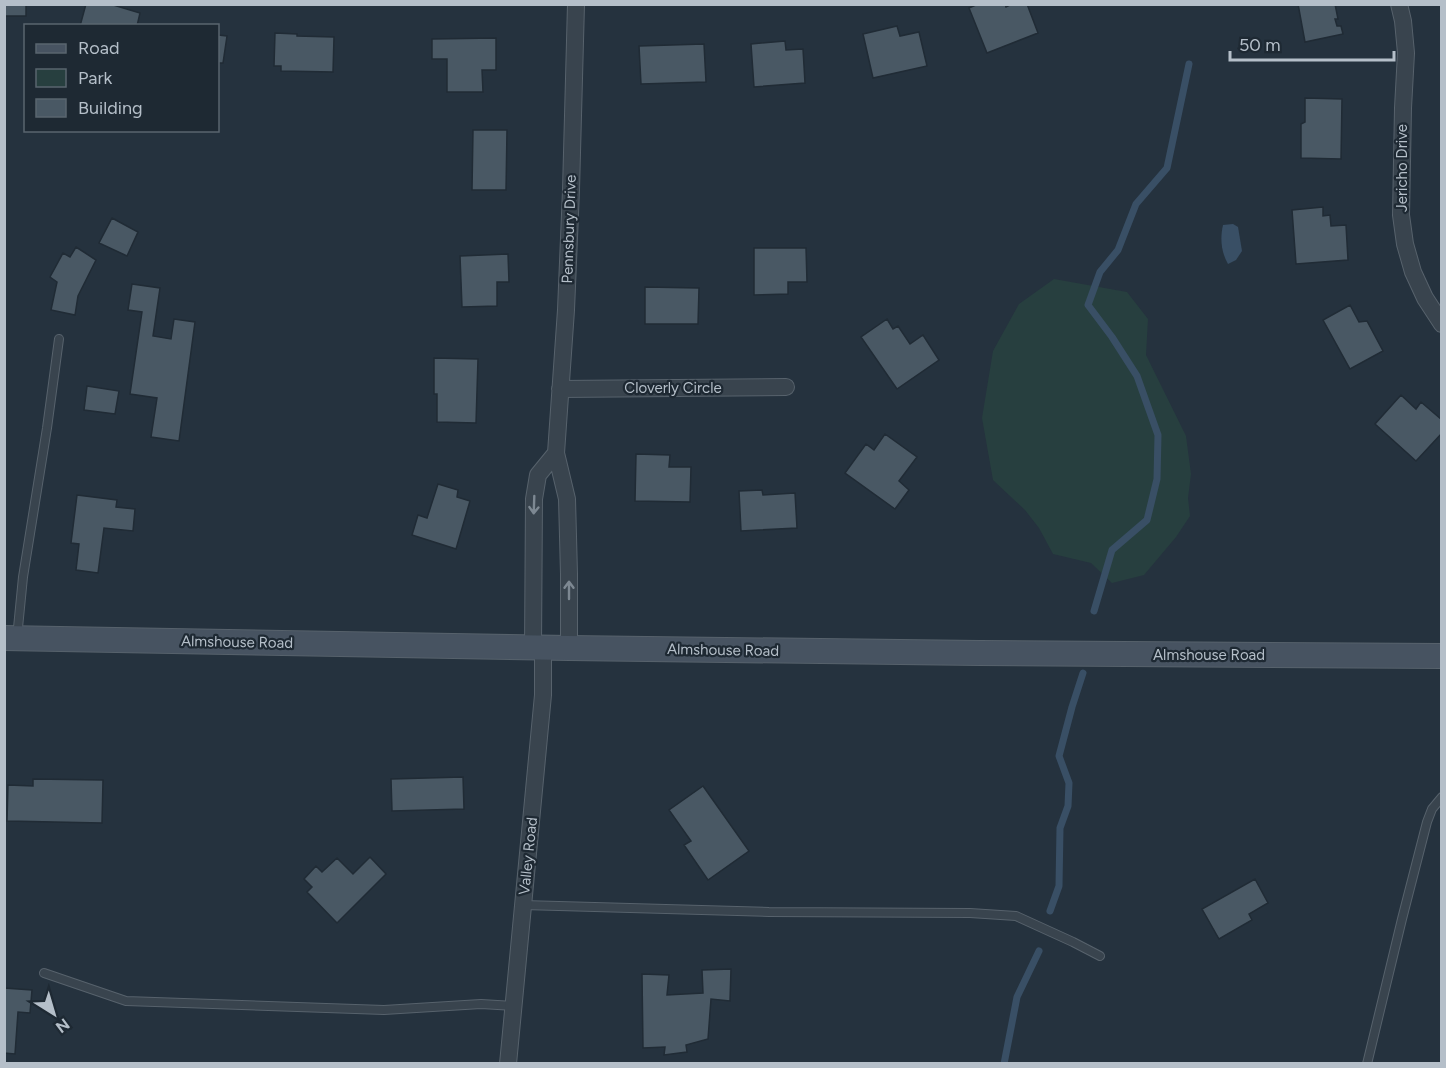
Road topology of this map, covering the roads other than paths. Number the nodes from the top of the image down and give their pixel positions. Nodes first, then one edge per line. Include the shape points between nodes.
1 (576, 4) edge
2 (1399, 4) edge
3 (1442, 324) edge
4 (59, 339) dead end
5 (786, 387) dead end
6 (560, 389) junction
7 (555, 453) junction
8 (11, 638) edge
9 (538, 648) junction
10 (569, 648) junction
11 (1442, 656) edge
12 (1442, 797) edge
13 (523, 905) junction
14 (1100, 956) dead end
15 (44, 973) dead end
16 (513, 1006) junction
17 (508, 1064) edge
18 (1368, 1064) edge

1 - 6 street, Pennsbury Drive
2 - 3 street, Jericho Drive via 1406,53 1402,225 1413,272
4 - 8 lane
5 - 6 street, Cloverly Circle
6 - 7 street, Pennsbury Drive
7 -> 9 street via 538,475 534,499
10 -> 7 street, Pennsbury Drive via 567,499
8 - 9 main road, Almshouse Road
9 - 10 main road, Almshouse Road
9 - 13 street, Valley Road via 543,695
10 - 11 main road, Almshouse Road
12 - 18 lane via 1427,822
13 - 14 lane via 1016,916
13 - 16 street, Valley Road
15 - 16 lane via 126,1001 384,1010
16 - 17 street, Valley Road

